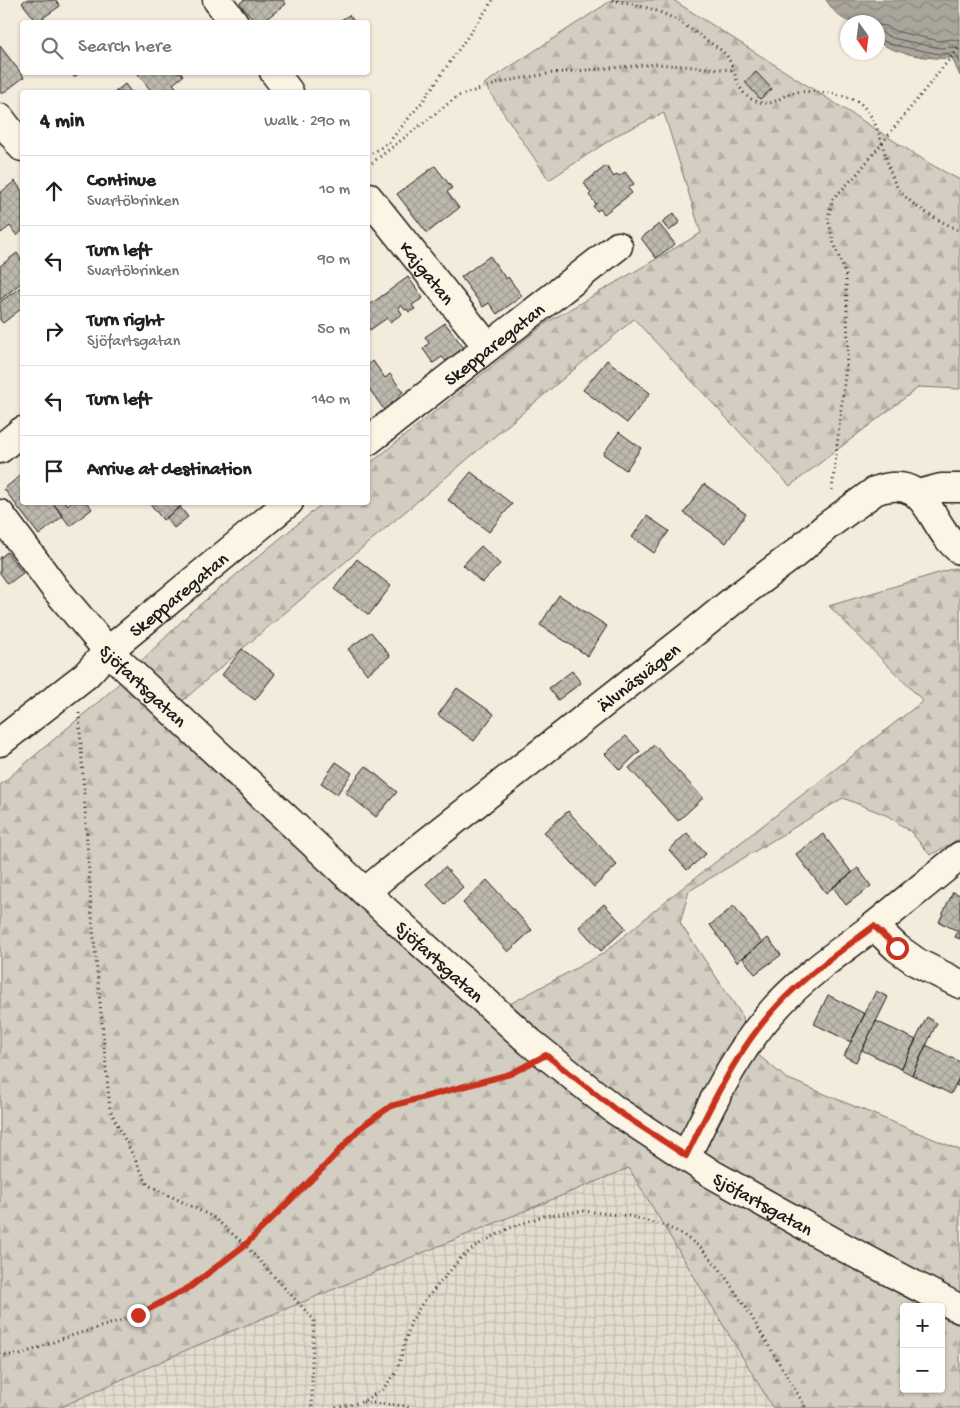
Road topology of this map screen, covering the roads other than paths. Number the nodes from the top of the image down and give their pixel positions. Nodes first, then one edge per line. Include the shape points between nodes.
1 (217, 0) edge
2 (232, 20) edge
3 (276, 75) edge
4 (288, 90) edge
5 (0, 118) edge
6 (20, 144) edge
7 (370, 200) edge
8 (618, 246) dead end
9 (488, 347) junction
10 (20, 433) edge
11 (370, 439) edge
12 (0, 449) edge
13 (960, 488) edge
14 (918, 494) junction
15 (286, 505) edge
16 (0, 514) edge
17 (960, 550) edge
18 (108, 651) junction
19 (0, 742) edge
20 (960, 856) edge
21 (365, 892) junction
22 (874, 926) junction
23 (960, 984) edge
24 (686, 1156) junction
25 (960, 1309) edge

1 - 2 street
3 - 4 street
5 - 6 street
7 - 9 street, Kajgatan
8 - 9 street, Skepparegatan
9 - 11 street, Skepparegatan
10 - 12 street
13 - 14 street via 941,488
14 - 17 street via 950,543
14 - 21 street, Älvnäsvägen via 888,486 875,491
15 - 18 street, Skepparegatan
16 - 18 street, Sjöfartsgatan via 54,587
18 - 19 street, Skepparegatan via 86,675
18 - 21 street, Sjöfartsgatan
20 - 22 street
21 - 24 street, Sjöfartsgatan via 546,1055 616,1110
22 - 23 street via 918,963
22 - 24 street via 805,979 771,1013 738,1058
24 - 25 street, Sjöfartsgatan via 712,1174

